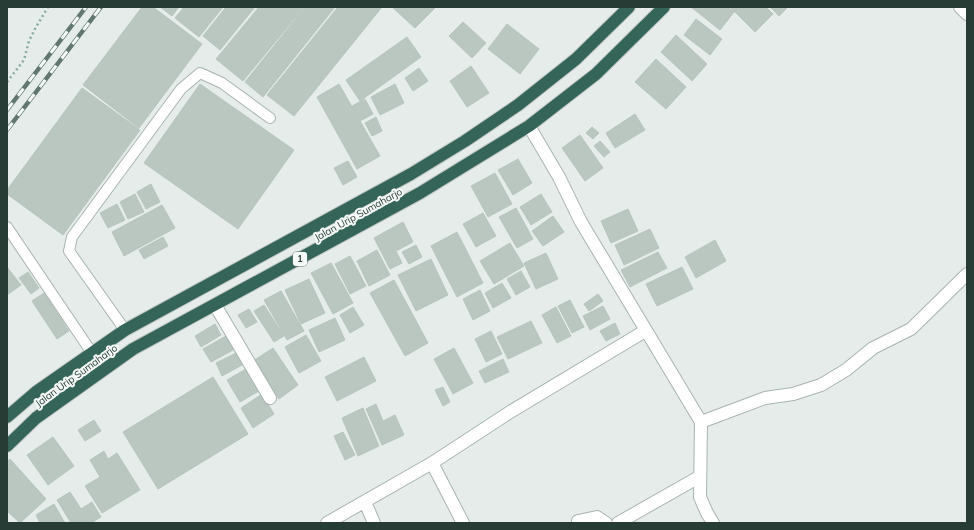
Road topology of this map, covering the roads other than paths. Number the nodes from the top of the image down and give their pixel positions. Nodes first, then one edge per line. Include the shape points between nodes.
1 (629, 7) edge
2 (664, 7) edge
3 (960, 7) edge
4 (967, 14) edge
5 (270, 118) dead end
6 (529, 126) junction
7 (7, 227) edge
8 (967, 274) edge
9 (215, 305) junction
10 (125, 330) junction
11 (645, 331) junction
12 (92, 353) junction
13 (270, 398) dead end
14 (7, 417) edge
15 (701, 422) junction
16 (7, 446) edge
17 (432, 463) junction
18 (699, 477) junction
19 (364, 502) junction
20 (578, 521) dead end
21 (327, 523) edge
22 (374, 523) edge
23 (463, 523) edge
24 (606, 523) edge
25 (618, 523) edge
26 (713, 523) edge

1 - 10 highway, Jalan Urip Sumaharjo / 1 via 576,59 518,105 465,142
2 - 6 highway, Jalan Urip Sumaharjo / 1 via 596,74
3 - 4 street
5 - 10 lane via 222,83 200,73 182,89 72,237 69,251
6 - 9 highway, Jalan Urip Sumaharjo / 1 via 420,193
6 - 11 street
7 - 12 lane
8 - 15 street via 911,329 873,348 846,370 821,385 793,394 765,398
9 - 13 street
9 - 16 highway, Jalan Urip Sumaharjo / 1 via 133,349 36,418
10 - 12 highway, Jalan Urip Sumaharjo / 1
11 - 15 street
11 - 17 street via 510,412
12 - 14 highway, Jalan Urip Sumaharjo / 1 via 36,392
15 - 18 street
17 - 19 street
17 - 23 street
18 - 25 street
18 - 26 street via 700,496
19 - 21 street
19 - 22 street
20 - 24 street via 597,517

